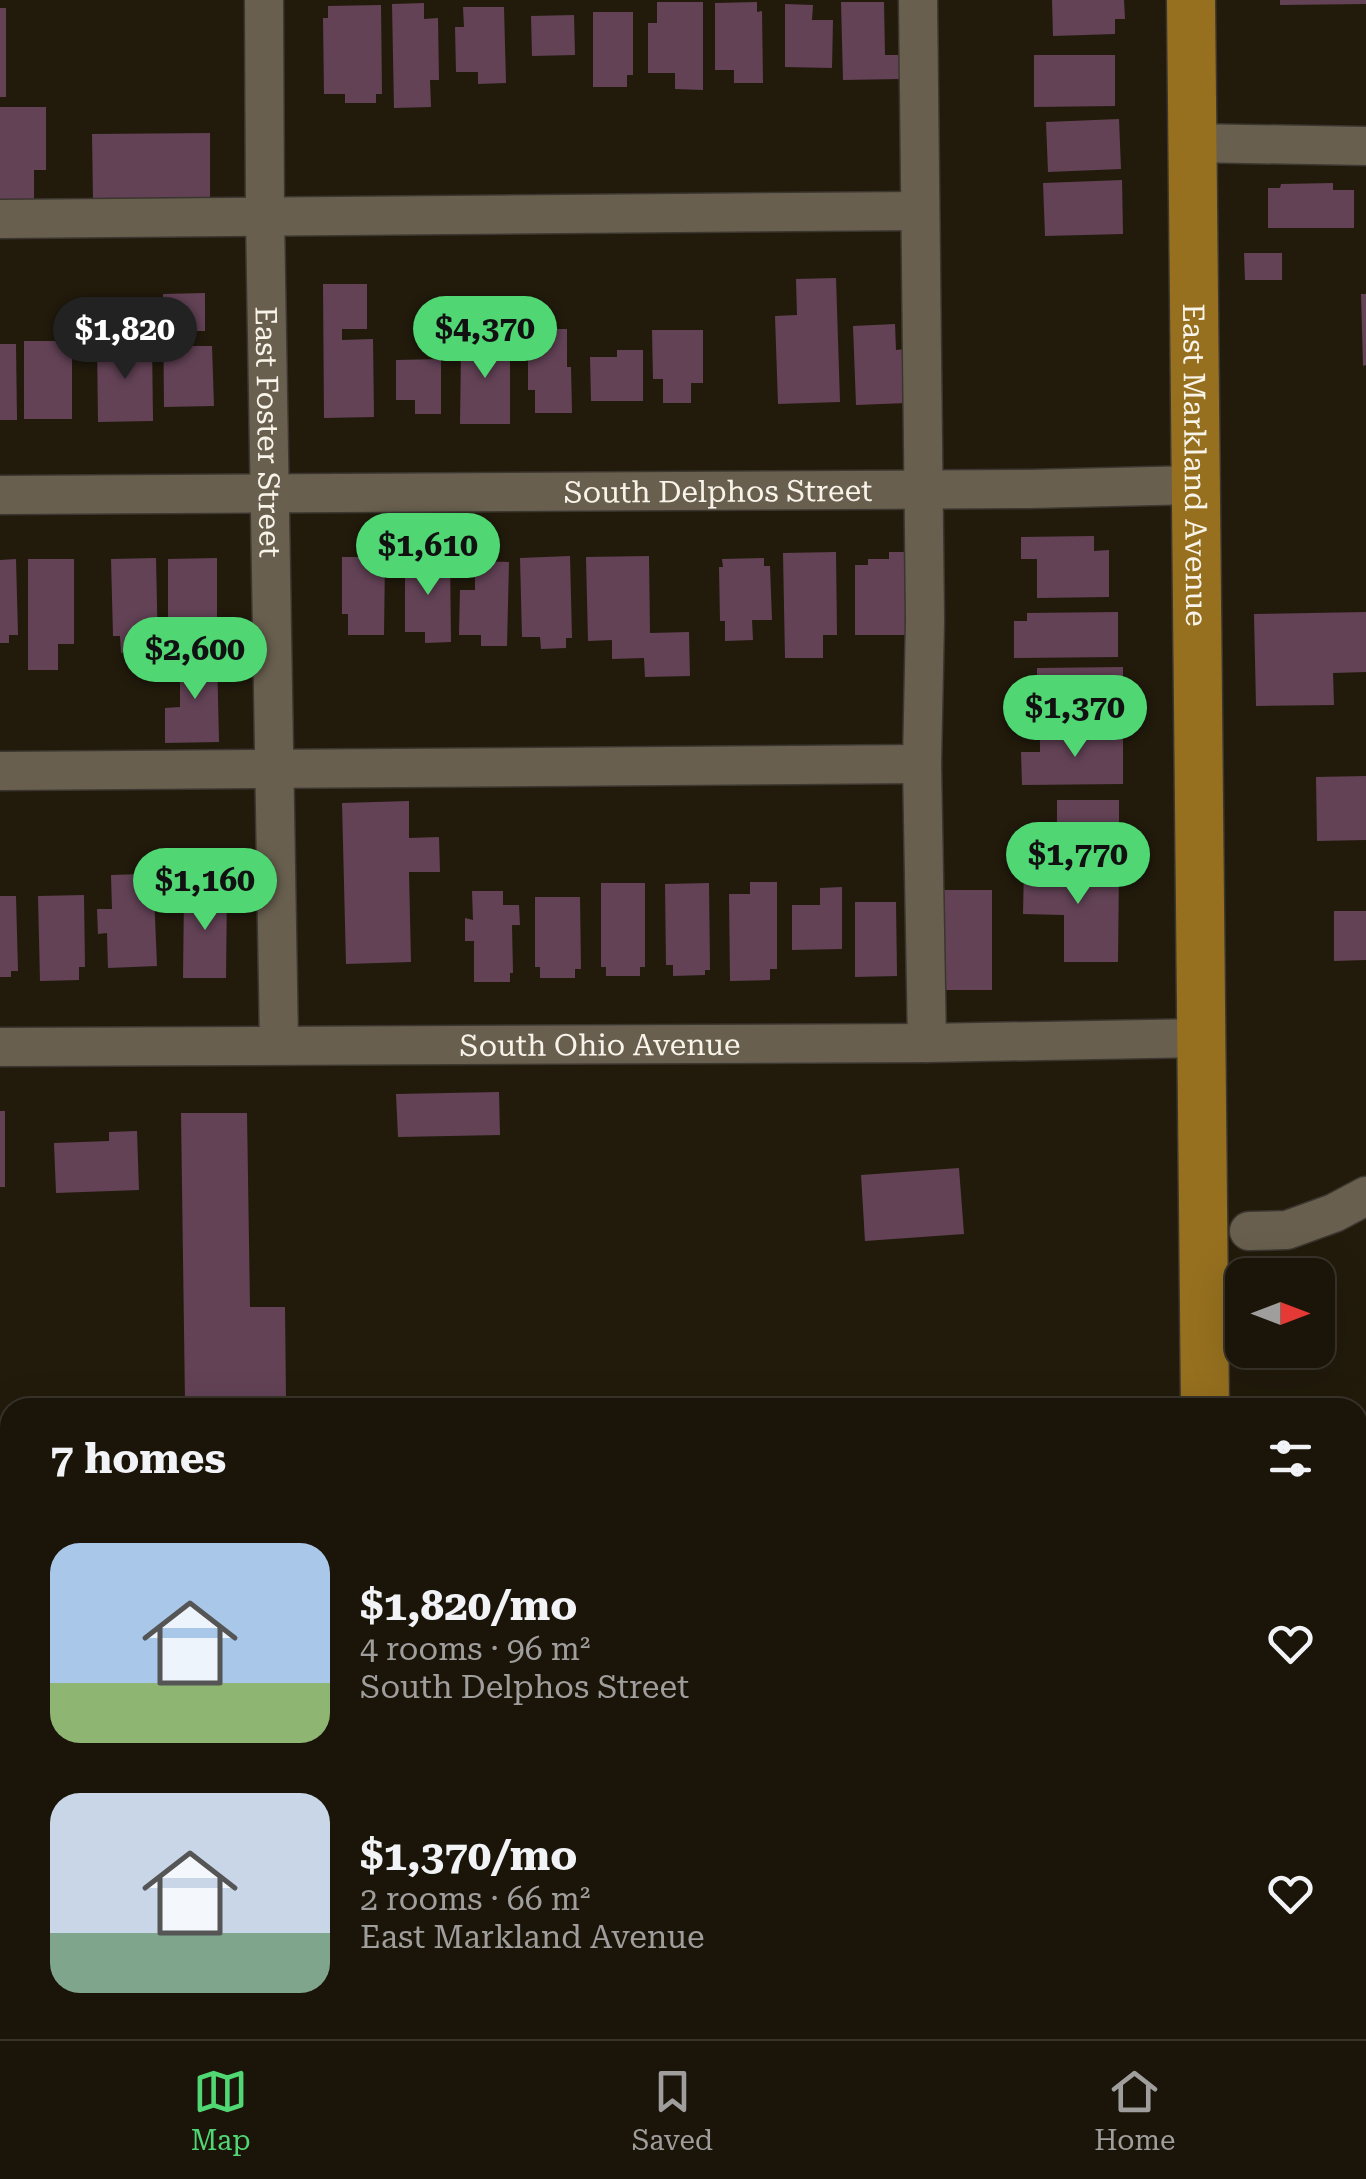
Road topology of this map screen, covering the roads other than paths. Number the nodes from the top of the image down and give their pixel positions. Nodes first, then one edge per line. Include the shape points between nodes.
1 (264, 0) edge
2 (918, 0) edge
3 (1190, 0) edge
4 (1192, 144) junction
5 (1366, 146) edge
6 (919, 212) junction
7 (265, 217) junction
8 (0, 219) edge
9 (1196, 485) junction
10 (922, 489) junction
11 (270, 493) junction
12 (0, 495) edge
13 (922, 764) junction
14 (276, 769) junction
15 (0, 771) edge
16 (1202, 1038) junction
17 (927, 1043) junction
18 (280, 1045) junction
19 (0, 1048) edge
20 (1366, 1196) edge
21 (1249, 1231) dead end
22 (1205, 1398) edge

1 - 7 street, East Foster Street
2 - 6 street
3 - 4 main road, East Markland Avenue
4 - 5 street
4 - 9 main road, East Markland Avenue
6 - 7 street
6 - 10 street
7 - 8 street
7 - 11 street, East Foster Street
9 - 10 street, South Delphos Street
9 - 16 main road, East Markland Avenue
10 - 11 street, South Delphos Street
10 - 13 street
11 - 12 street, South Delphos Street
11 - 14 street, East Foster Street
13 - 14 street
13 - 17 street
14 - 15 street
14 - 18 street, East Foster Street
16 - 17 street, South Ohio Avenue
16 - 22 main road, East Markland Avenue
17 - 18 street, South Ohio Avenue
18 - 19 street, South Ohio Avenue
20 - 21 street via 1287,1230

